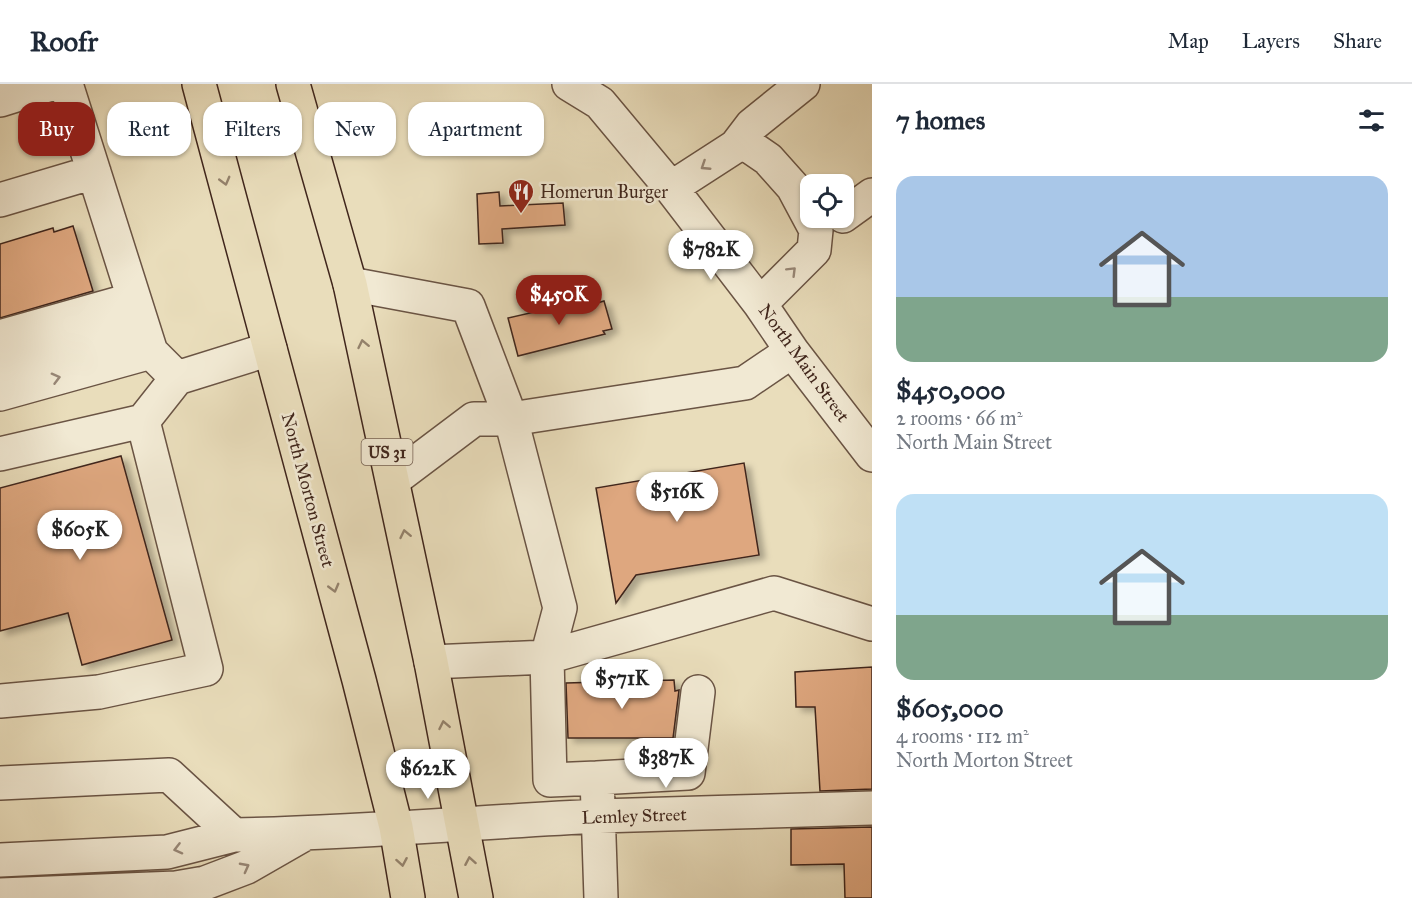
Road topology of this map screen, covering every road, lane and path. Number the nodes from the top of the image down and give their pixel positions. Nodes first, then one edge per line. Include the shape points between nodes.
1 (51, 84) edge
2 (66, 84) edge
3 (199, 84) edge
4 (293, 84) edge
5 (569, 84) edge
6 (803, 84) edge
7 (603, 94) edge
8 (0, 100) edge
9 (739, 143) junction
10 (94, 172) junction
11 (671, 188) junction
12 (872, 195) edge
13 (0, 200) edge
14 (800, 200) edge
15 (854, 208) edge
16 (829, 228) edge
17 (350, 284) junction
18 (760, 304) junction
19 (141, 323) junction
20 (0, 338) edge
21 (270, 348) junction
22 (792, 351) junction
23 (0, 352) edge
24 (0, 367) edge
25 (177, 378) junction
26 (0, 394) edge
27 (511, 418) junction
28 (143, 421) junction
29 (0, 454) edge
30 (872, 455) edge
31 (393, 480) junction
32 (872, 624) edge
33 (547, 657) junction
34 (431, 662) junction
35 (698, 692) dead end
36 (0, 701) edge
37 (597, 778) junction
38 (0, 783) edge
39 (872, 808) edge
40 (598, 816) junction
41 (463, 824) junction
42 (396, 827) junction
43 (305, 834) junction
44 (234, 835) junction
45 (0, 860) edge
46 (0, 895) edge
47 (408, 898) edge
48 (476, 898) edge
49 (601, 898) edge

1 - 8 street
2 - 10 street
3 -> 21 main road, North Morton Street
4 - 17 main road, US 31
5 - 7 street, North Main Street
6 - 9 street via 752,125
7 - 11 street, North Main Street
9 -> 11 street
9 - 14 street via 768,159
10 - 13 street
10 - 19 street
11 - 18 street, North Main Street
12 - 15 street
18 -> 16 street via 814,250
17 - 27 street via 468,306
31 -> 17 main road, US 31
18 - 22 street, North Main Street
19 - 20 street
19 - 23 street
19 - 24 street
19 - 25 street
26 -> 19 street
21 - 25 street
21 -> 42 main road, North Morton Street
22 - 27 street via 745,383
22 - 30 street, North Main Street
25 - 28 street
27 - 31 street via 474,418
27 - 33 street via 560,608
28 - 29 street
28 - 36 street via 206,669 99,692
34 -> 31 main road, US 31
32 - 33 street via 774,593
33 - 34 street
33 - 37 street via 550,780
41 -> 34 main road, US 31
35 - 37 street via 688,773
37 - 40 street
38 - 44 street via 169,775
39 - 40 street, Lemley Street
40 - 41 street, Lemley Street
40 - 49 street
41 - 42 street, Lemley Street
48 -> 41 main road, US 31
42 - 43 street, Lemley Street
42 -> 47 main road, North Morton Street
43 - 44 street, Lemley Street
46 -> 43 street via 176,888 205,883 246,867
44 -> 45 street, Lemley Street via 167,852

